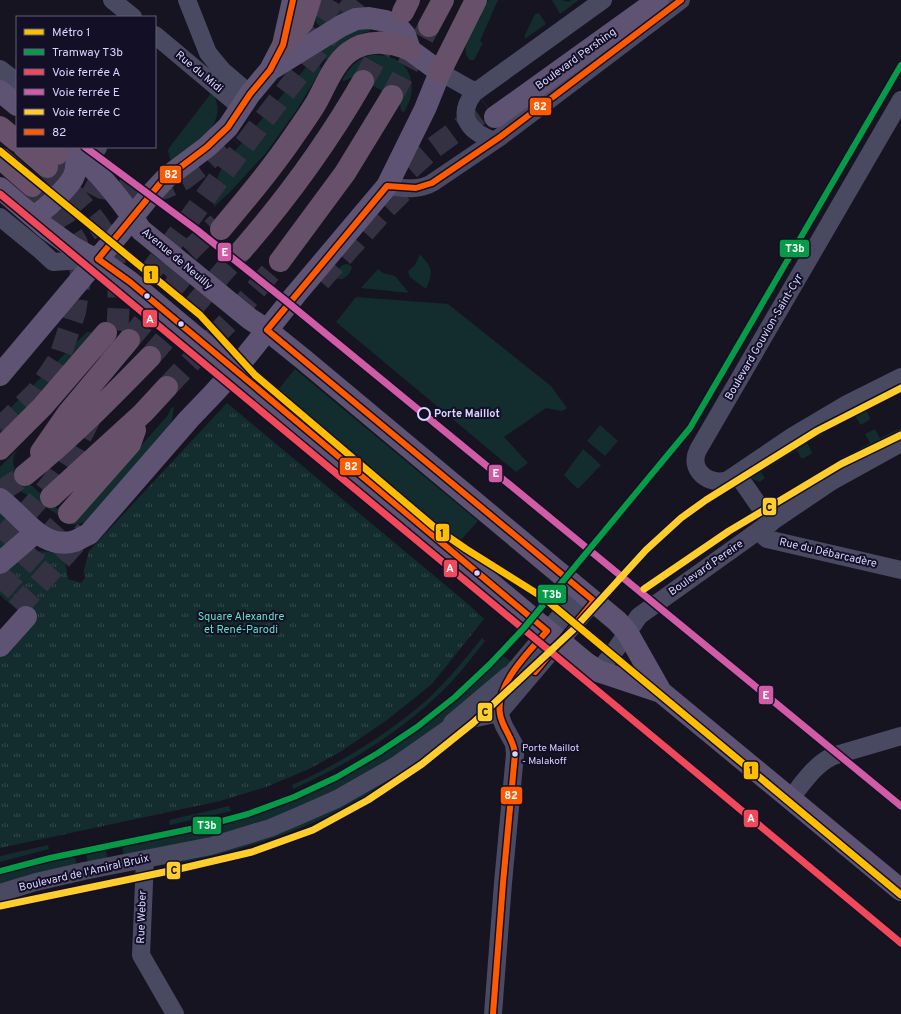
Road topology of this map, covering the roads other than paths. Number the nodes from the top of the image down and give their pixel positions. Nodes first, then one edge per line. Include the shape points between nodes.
1 (112, 0) edge
2 (293, 0) edge
3 (310, 0) edge
4 (443, 0) edge
5 (476, 0) edge
6 (603, 0) edge
7 (637, 0) edge
8 (658, 0) edge
9 (681, 0) edge
10 (190, 8) edge
11 (132, 16) edge
12 (429, 26) tunnel mouth
13 (156, 36) edge
14 (283, 45) junction
15 (410, 50) junction
16 (212, 58) junction
17 (0, 69) edge
18 (270, 70) junction
19 (440, 72) junction
20 (201, 74) junction
21 (16, 81) edge
22 (363, 81) tunnel mouth
23 (0, 90) edge
24 (392, 96) tunnel mouth
25 (901, 100) edge
26 (246, 101) junction
27 (16, 104) edge
28 (486, 105) junction
29 (0, 126) edge
30 (16, 134) edge
31 (16, 140) edge
32 (494, 141) junction
33 (29, 148) edge
34 (72, 157) edge
35 (0, 158) edge
36 (32, 186) tunnel mouth
37 (387, 186) junction
38 (0, 188) edge
39 (30, 213) junction
40 (133, 215) junction
41 (0, 217) edge
42 (219, 226) tunnel mouth
43 (242, 250) tunnel mouth
44 (98, 259) junction
45 (280, 261) tunnel mouth
46 (267, 330) junction
47 (106, 333) tunnel mouth
48 (129, 340) tunnel mouth
49 (150, 356) tunnel mouth
50 (235, 370) junction
51 (0, 373) edge
52 (901, 377) edge
53 (167, 387) tunnel mouth
54 (143, 413) junction
55 (901, 443) edge
56 (0, 449) edge
57 (737, 474) junction
58 (51, 497) tunnel mouth
59 (0, 499) edge
60 (69, 513) tunnel mouth
61 (764, 527) junction
62 (36, 532) junction
63 (0, 563) edge
64 (901, 570) edge
65 (587, 596) junction
66 (0, 628) edge
67 (627, 632) junction
68 (554, 636) junction
69 (0, 646) edge
70 (514, 671) junction
71 (598, 671) junction
72 (661, 692) junction
73 (499, 713) junction
74 (901, 736) edge
75 (430, 742) junction
76 (790, 798) junction
77 (145, 859) junction
78 (901, 890) edge
79 (0, 893) edge
80 (175, 1014) edge
81 (492, 1014) edge

1 - 11 street
2 - 14 main road
3 - 14 highway via 303,22
4 - 12 highway
5 - 19 highway
6 - 28 street, Boulevard Pershing
7 - 28 main road, Boulevard Pershing
8 - 28 main road, Boulevard Pershing
9 - 32 street, Boulevard Pershing
10 - 16 street
13 - 20 street, Rue du Midi
14 - 18 main road
15 - 18 main road via 405,36 398,27 382,20 360,18 341,26
15 - 19 main road
15 - 42 highway via 386,43 373,43 354,49 344,56 296,134 259,183
16 - 20 street
16 - 26 street
17 - 21 street
18 - 26 main road
19 - 28 street via 470,89
19 - 37 main road
20 - 26 street, Rue du Midi
22 - 43 highway via 314,160
23 - 27 main road
24 - 45 highway via 345,173
25 - 57 street, Boulevard Gouvion-Saint-Cyr via 698,450 696,467 711,480 728,480
26 - 40 main road via 228,127 162,181
28 - 32 street, Boulevard Pershing via 472,97 466,111 467,121 477,133
29 - 30 highway
29 - 31 highway
32 - 37 street, Boulevard Pershing via 426,186 412,189
33 - 34 highway
34 - 39 main road via 77,163 73,178 40,212 35,215
34 - 40 main road, Avenue de Neuilly
35 - 36 highway
37 - 46 main road
38 - 39 main road
39 - 44 main road via 71,246
40 - 44 main road
40 - 46 main road, Avenue de Neuilly via 141,230
41 - 44 street via 53,262
44 - 50 main road via 130,282
44 - 51 main road
46 - 50 main road
46 - 65 main road, Avenue de Neuilly
47 - 56 highway via 43,406
48 - 49 highway via 68,413 25,475 74,434
50 - 62 main road via 89,534 61,543 50,541
50 - 68 main road
52 - 57 street via 847,404
53 - 54 highway
54 - 58 highway
54 - 60 highway via 130,444
55 - 61 street, Boulevard Pereire via 832,481
57 - 61 street
59 - 62 main road
61 - 64 street, Rue du Débarcadère via 767,539
61 - 67 street, Boulevard Pereire via 639,616
62 - 63 main road
65 - 67 main road, Avenue de Neuilly
65 - 68 street, Boulevard de l'Amiral Bruix
66 - 69 main road via 21,613
67 - 71 street, Boulevard Pereire
67 - 72 main road, Avenue de Neuilly
68 - 70 street, Boulevard de l'Amiral Bruix
68 - 71 main road
68 - 73 street, Boulevard de l'Amiral Bruix
70 - 73 street, Boulevard de l'Amiral Bruix via 503,690
70 - 75 street, Boulevard de l'Amiral Bruix via 467,708
71 - 72 main road
72 - 76 main road
73 - 75 street, Boulevard de l'Amiral Bruix via 455,724
73 - 81 street via 514,744 515,754
74 - 76 street via 823,760
75 - 77 street, Boulevard de l'Amiral Bruix via 377,778 303,814 252,834 211,846
76 - 78 main road
77 - 79 street, Boulevard de l'Amiral Bruix
77 - 80 street, Rue Weber via 141,955

